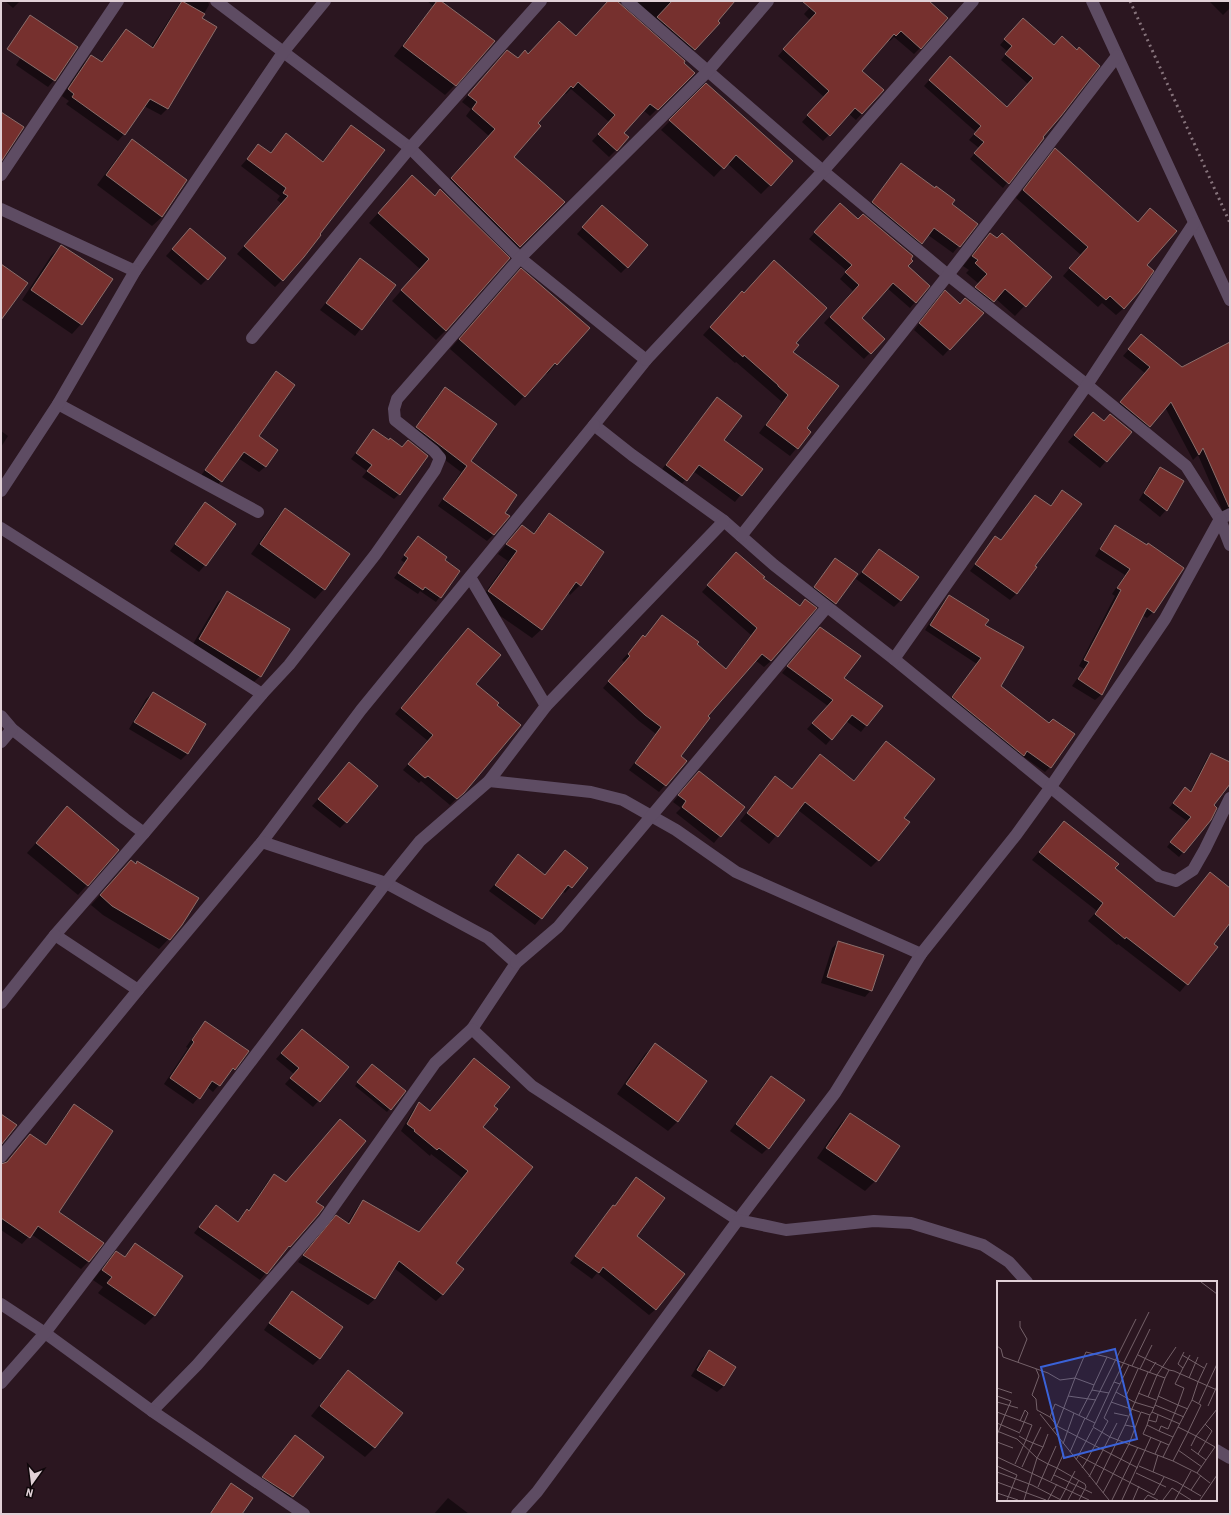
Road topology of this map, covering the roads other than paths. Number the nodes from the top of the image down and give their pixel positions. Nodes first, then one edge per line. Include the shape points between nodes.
1 (118, 1) edge
2 (216, 1) edge
3 (326, 1) edge
4 (541, 1) edge
5 (627, 1) edge
6 (768, 1) edge
7 (973, 1) edge
8 (1092, 1) edge
9 (284, 51) junction
10 (1117, 56) junction
11 (708, 71) junction
12 (410, 148) junction
13 (823, 171) junction
14 (1, 175) edge
15 (1, 208) edge
16 (1194, 222) junction
17 (520, 258) junction
18 (135, 271) junction
19 (948, 275) junction
20 (1230, 300) edge
21 (252, 338) dead end
22 (646, 360) junction
23 (1087, 385) junction
24 (58, 404) junction
25 (594, 425) junction
26 (1, 491) edge
27 (258, 512) dead end
28 (1225, 516) edge
29 (724, 521) junction
30 (1, 528) edge
31 (741, 536) junction
32 (1230, 545) edge
33 (470, 577) junction
34 (827, 606) junction
35 (894, 659) junction
36 (262, 694) junction
37 (546, 706) junction
38 (1, 716) edge
39 (12, 729) junction
40 (1, 742) edge
41 (489, 781) junction
42 (1050, 788) junction
43 (1230, 798) edge
44 (650, 816) junction
45 (144, 833) junction
46 (262, 842) junction
47 (386, 883) junction
48 (55, 935) junction
49 (921, 954) junction
50 (516, 962) junction
51 (138, 990) junction
52 (1, 1003) edge
53 (472, 1029) junction
54 (1, 1157) edge
55 (738, 1220) junction
56 (1026, 1281) edge
57 (1, 1304) edge
58 (45, 1333) junction
59 (1, 1383) edge
60 (152, 1411) junction
61 (1217, 1451) edge
62 (1230, 1458) edge
63 (304, 1514) edge
64 (517, 1514) edge

1 - 14 street
2 - 9 street
3 - 9 street
4 - 12 street
5 - 11 street
6 - 11 street
7 - 13 street
8 - 10 street
9 - 12 street
9 - 18 street
10 - 16 street
10 - 19 street
11 - 13 street
11 - 17 street
12 - 17 street
12 - 21 street
13 - 19 street
13 - 22 street
15 - 18 street
16 - 20 street
16 - 23 street
17 - 22 street
17 - 36 street via 397,399 394,409 395,420 434,450 440,458 435,470 375,555 290,665
18 - 24 street
19 - 23 street
19 - 31 street
22 - 25 street
23 - 28 street via 1186,466
23 - 35 street
24 - 26 street
24 - 27 street
25 - 29 street
25 - 33 street
28 - 32 street
28 - 42 street via 1165,619
29 - 31 street
29 - 37 street
30 - 36 street
31 - 34 street
33 - 37 street
33 - 46 street via 361,710
34 - 35 street
34 - 44 street
35 - 42 street
36 - 45 street
37 - 41 street
38 - 39 street
39 - 40 street
39 - 45 street
41 - 44 street via 591,792 623,800
41 - 47 street via 420,841
42 - 43 street via 1159,876 1176,881 1193,870
42 - 49 street
44 - 49 street via 676,830 736,872
44 - 50 street via 558,927
45 - 48 street
46 - 47 street
46 - 51 street
47 - 50 street via 488,938
47 - 58 street
48 - 51 street
48 - 52 street
49 - 55 street via 835,1093
50 - 53 street
51 - 54 street
53 - 55 street via 532,1086
53 - 60 street via 435,1063 324,1220 197,1365
55 - 56 street via 786,1230 874,1221 911,1223 983,1245 1010,1262
55 - 64 street
57 - 58 street
58 - 59 street
58 - 60 street
60 - 63 street
61 - 62 street

